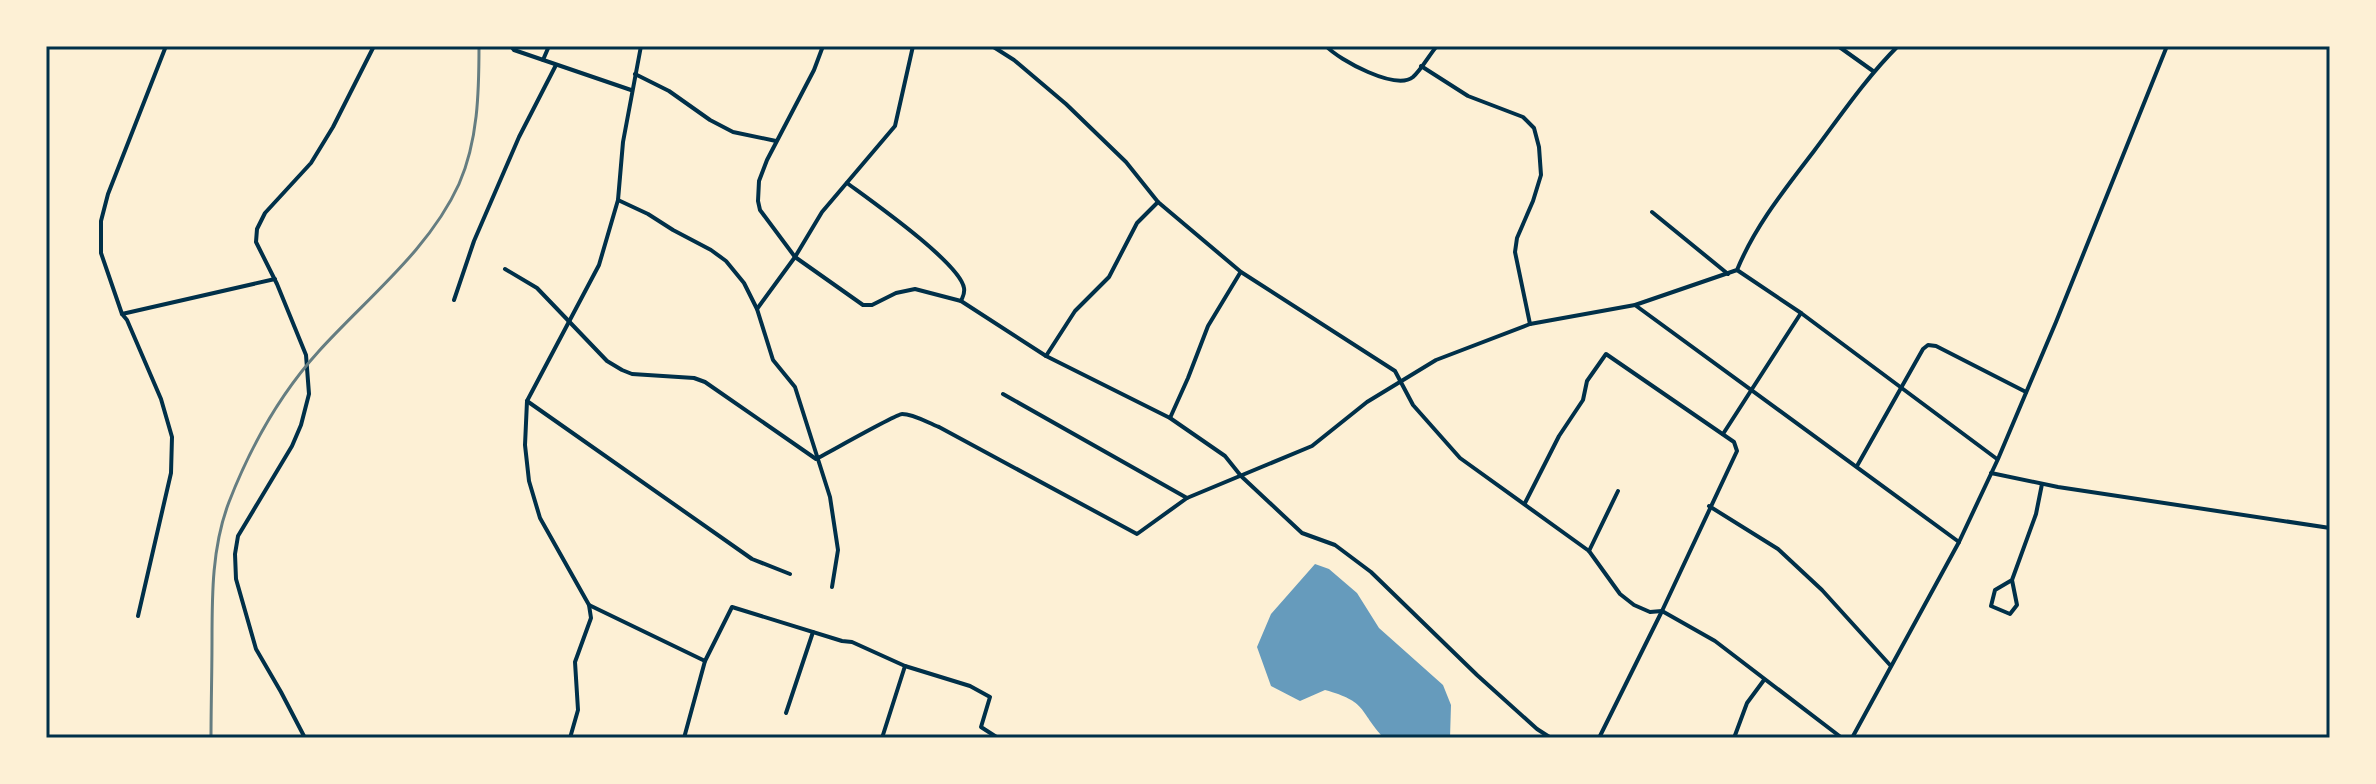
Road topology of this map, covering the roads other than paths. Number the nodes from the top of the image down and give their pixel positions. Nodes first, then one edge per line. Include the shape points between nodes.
1 (166, 46) edge
2 (374, 46) edge
3 (511, 46) edge
4 (549, 46) edge
5 (641, 46) edge
6 (823, 46) edge
7 (913, 46) edge
8 (992, 46) edge
9 (1326, 46) edge
10 (1437, 46) edge
11 (1838, 46) edge
12 (1898, 46) edge
13 (2167, 46) edge
14 (543, 60) junction
15 (556, 65) junction
16 (1421, 66) junction
17 (1873, 71) junction
18 (635, 74) junction
19 (631, 90) junction
20 (776, 142) junction
21 (847, 183) junction
22 (618, 200) junction
23 (1158, 202) junction
24 (1652, 212) dead end
25 (795, 257) junction
26 (505, 269) dead end
27 (1737, 270) junction
28 (1241, 272) junction
29 (1728, 274) junction
30 (275, 279) junction
31 (454, 300) dead end
32 (961, 301) junction
33 (1635, 305) junction
34 (757, 309) junction
35 (1801, 313) junction
36 (122, 314) junction
37 (570, 322) junction
38 (1530, 324) junction
39 (1046, 356) junction
40 (1400, 383) junction
41 (1902, 388) junction
42 (1751, 391) junction
43 (2026, 392) junction
44 (1003, 394) dead end
45 (527, 401) junction
46 (1170, 418) junction
47 (1723, 434) junction
48 (816, 459) junction
49 (1998, 459) junction
50 (1857, 466) junction
51 (1991, 473) junction
52 (1241, 476) junction
53 (2042, 484) junction
54 (1618, 491) dead end
55 (1187, 498) junction
56 (1525, 503) junction
57 (1709, 506) junction
58 (2330, 528) edge
59 (1959, 542) junction
60 (1589, 551) junction
61 (790, 574) dead end
62 (2012, 580) junction
63 (832, 587) dead end
64 (589, 605) junction
65 (1662, 611) junction
66 (138, 616) dead end
67 (813, 632) junction
68 (705, 661) junction
69 (1890, 665) junction
70 (905, 666) junction
71 (1764, 680) junction
72 (786, 713) dead end
73 (305, 738) edge
74 (570, 738) edge
75 (684, 738) edge
76 (882, 738) edge
77 (998, 738) edge
78 (1551, 738) edge
79 (1599, 738) edge
80 (1734, 738) edge
81 (1842, 738) edge
82 (1852, 738) edge

1 - 36 street via 101,221 101,253
2 - 30 street via 311,163 257,229 256,242
3 - 14 street
4 - 14 street
5 - 18 street
6 - 20 street
7 - 21 street via 895,126
8 - 23 street via 1066,104 1126,162
9 - 16 street via 1393,81 1412,78
10 - 16 street
11 - 17 street
12 - 17 street
13 - 43 street
14 - 15 street
15 - 19 street
15 - 31 street via 519,137
16 - 38 street via 1468,96 1523,117 1534,128 1541,175 1515,252
17 - 27 street via 1748,243
18 - 19 street
18 - 20 street via 733,132
19 - 22 street
20 - 25 street via 759,181 758,201
21 - 25 street
21 - 32 street via 943,260 961,280
22 - 34 street via 726,261
22 - 37 street via 599,265
23 - 28 street
23 - 39 street via 1137,223 1109,277 1075,311
24 - 29 street
25 - 32 street via 863,305 915,289
25 - 34 street
26 - 37 street via 537,288
27 - 29 street
27 - 35 street
28 - 40 street via 1395,371
28 - 46 street via 1208,326
29 - 33 street
30 - 36 street
30 - 73 street via 306,355 309,394 292,446 238,536 236,579 256,649
32 - 39 street
33 - 38 street
33 - 42 street
34 - 48 street via 773,360 795,387
35 - 41 street
35 - 42 street
36 - 66 street via 161,399 172,437 171,473
37 - 45 street
37 - 48 street via 622,370 705,382
38 - 40 street via 1436,360
39 - 46 street
40 - 52 street via 1312,446
40 - 56 street via 1460,458
41 - 43 street via 1928,345
41 - 49 street
41 - 50 street
42 - 47 street
42 - 50 street
43 - 49 street
44 - 55 street
45 - 61 street via 752,559
45 - 64 street via 525,445 532,493 540,518
46 - 52 street via 1225,456
47 - 56 street via 1606,354
47 - 57 street via 1737,451
48 - 55 street via 906,414 1132,533 1141,533
48 - 63 street via 830,497 838,550
49 - 51 street
50 - 59 street
51 - 53 street
51 - 59 street
52 - 55 street
52 - 78 street via 1302,533 1335,545 1371,572
53 - 58 street
53 - 62 street
54 - 60 street
56 - 60 street
57 - 65 street
57 - 69 street via 1778,549
59 - 69 street
60 - 65 street via 1620,594 1650,612
62 - 62 street via 1995,590 1991,606 2010,614 2017,605
64 - 68 street
64 - 74 street via 591,618 575,662 578,710
65 - 71 street via 1715,641
65 - 79 street
67 - 68 street via 732,607
67 - 70 street via 852,642
67 - 72 street
68 - 75 street
69 - 82 street
70 - 76 street
70 - 77 street via 990,697 981,727
71 - 80 street via 1747,703
71 - 81 street

